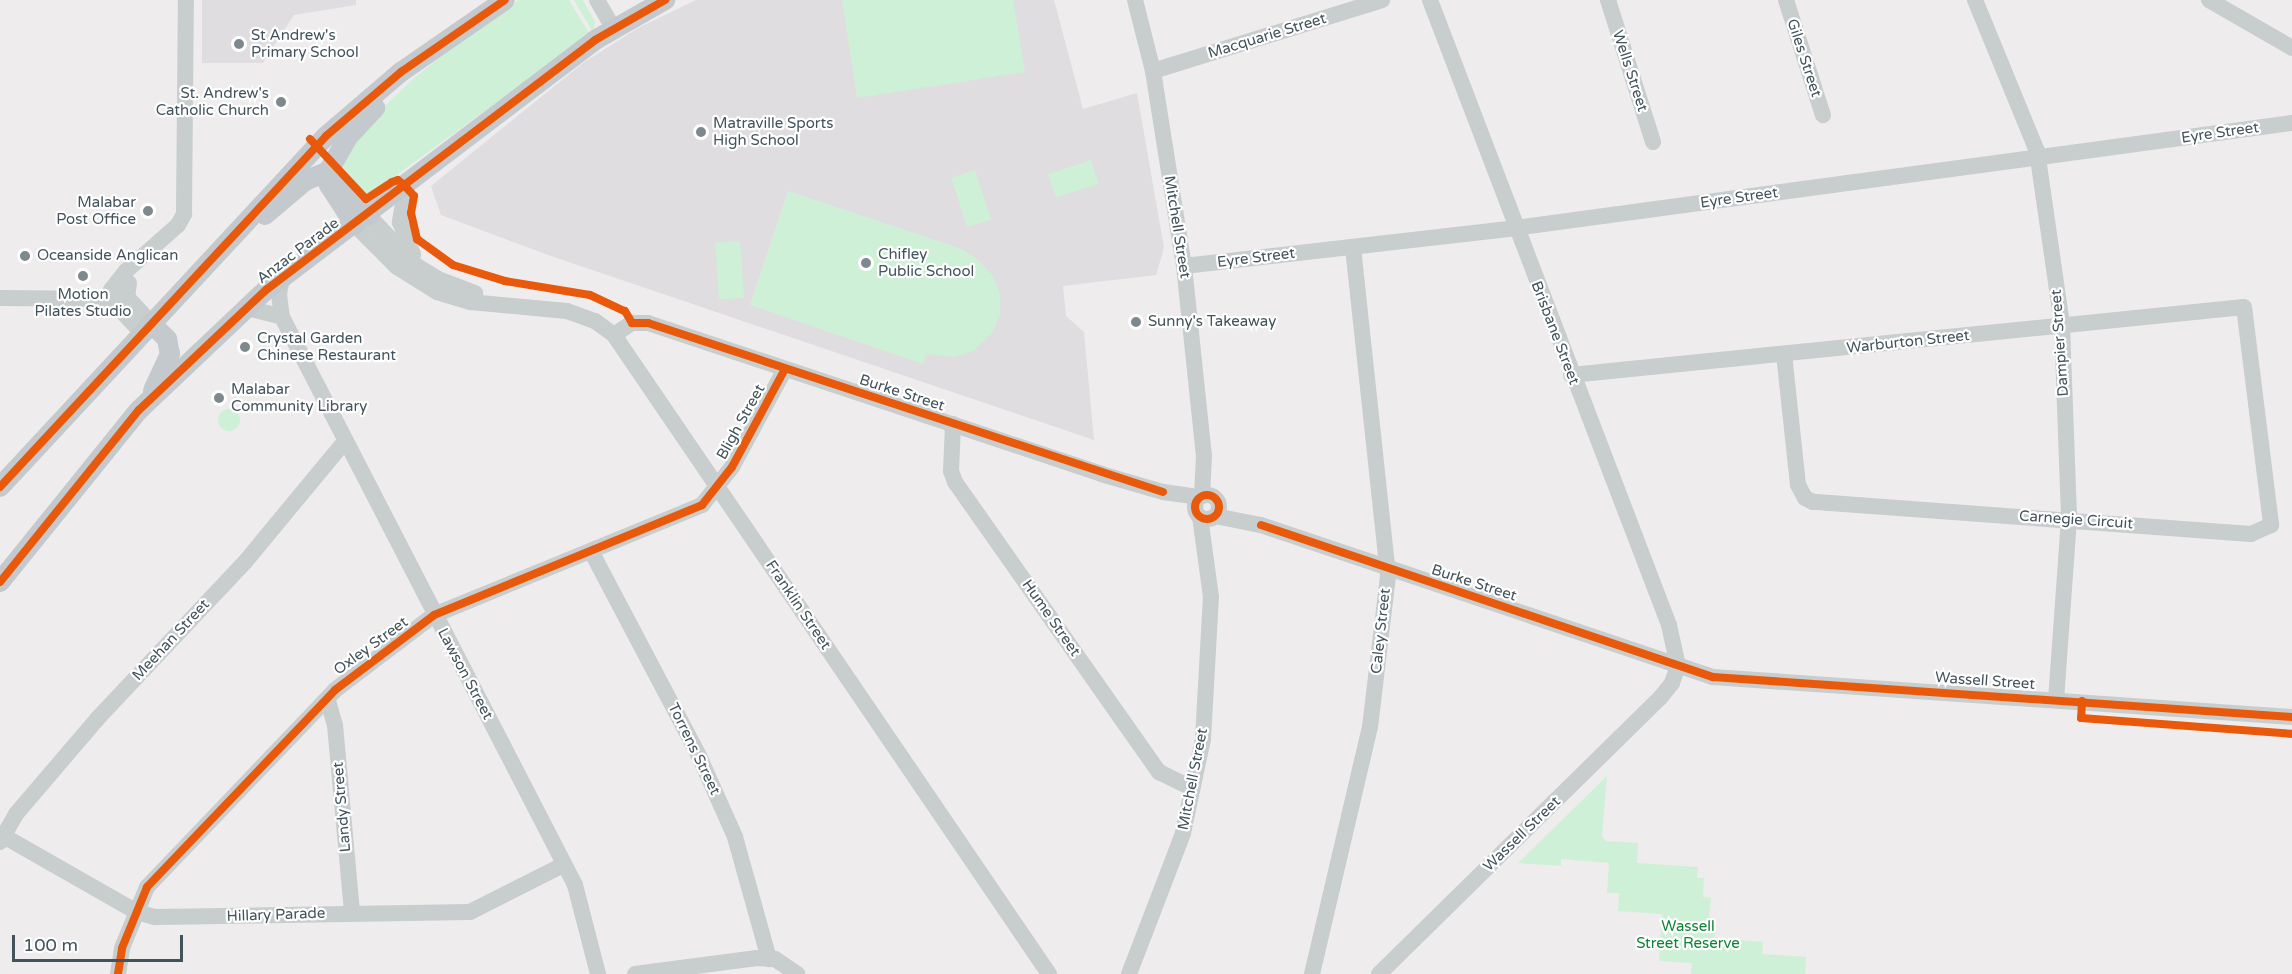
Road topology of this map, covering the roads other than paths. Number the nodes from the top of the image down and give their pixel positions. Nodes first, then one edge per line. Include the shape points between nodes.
1 (186, 0) edge
2 (505, 0) edge
3 (597, 0) edge
4 (665, 0) edge
5 (1135, 0) edge
6 (1382, 0) edge
7 (1430, 0) edge
8 (1608, 0) edge
9 (1786, 0) edge
10 (1975, 0) edge
11 (2209, 0) edge
12 (613, 28) junction
13 (2292, 48) edge
14 (1153, 71) junction
15 (401, 72) junction
16 (1822, 115) dead end
17 (2292, 123) edge
18 (1653, 142) dead end
19 (2039, 159) junction
20 (328, 174) junction
21 (406, 187) junction
22 (362, 220) junction
23 (1515, 228) junction
24 (1353, 247) junction
25 (220, 249) junction
26 (1184, 266) junction
27 (421, 268) junction
28 (282, 277) junction
29 (118, 295) junction
30 (0, 298) edge
31 (501, 302) junction
32 (2244, 307) joint
33 (247, 308) junction
34 (282, 317) junction
35 (2062, 325) junction
36 (225, 326) junction
37 (147, 328) junction
38 (614, 335) junction
39 (170, 354) junction
40 (1784, 355) junction
41 (785, 369) junction
42 (1571, 375) junction
43 (140, 410) junction
44 (953, 424) junction
45 (345, 441) junction
46 (0, 487) edge
47 (719, 487) junction
48 (1207, 507) junction
49 (2069, 519) junction
50 (591, 551) junction
51 (1386, 568) junction
52 (0, 582) edge
53 (434, 615) junction
54 (1678, 666) junction
55 (2056, 699) junction
56 (328, 701) junction
57 (2292, 717) edge
58 (1192, 788) junction
59 (1, 838) edge
60 (563, 865) junction
61 (137, 912) junction
62 (352, 913) junction
63 (769, 959) junction
64 (117, 974) edge
65 (598, 974) edge
66 (635, 974) edge
67 (797, 974) edge
68 (1049, 974) edge
69 (1129, 974) edge
70 (1312, 974) edge
71 (1379, 974) edge

1 - 29 street via 185,209 178,225 114,283
2 - 15 main road
3 - 12 street
4 - 12 main road, Anzac Parade
5 - 14 street, Mitchell Street
6 - 14 street, Macquarie Street
7 - 23 street, Brisbane Street
8 - 18 street, Wells Street
9 - 16 street, Giles Street
10 - 19 street, Dampier Street
11 - 13 street
12 - 21 main road, Anzac Parade
14 - 26 street, Mitchell Street
15 - 20 main road via 338,150
15 - 25 main road via 326,136
17 - 19 street, Eyre Street
19 - 23 street, Eyre Street
19 - 35 street, Dampier Street
20 - 22 main road
20 - 25 main road via 311,177
21 - 22 main road, Anzac Parade
21 - 27 street via 402,230
22 - 27 street, Franklin Street
22 - 28 main road, Anzac Parade
22 - 31 street, Franklin Street via 389,260 428,288 470,302
23 - 24 street, Eyre Street
23 - 42 street, Brisbane Street
24 - 26 street, Eyre Street
24 - 51 street, Caley Street
25 - 37 main road
26 - 48 street, Mitchell Street via 1204,456 1209,463
27 - 31 street, Franklin Street via 446,284
28 - 33 main road, Anzac Parade
28 - 34 street, Lawson Street
29 - 30 street
29 - 37 street
31 - 38 street, Franklin Street via 567,311 595,321
32 - 35 street, Warburton Street
32 - 49 street, Carnegie Circuit via 2271,525 2251,534
33 - 34 street
33 - 36 main road, Anzac Parade
34 - 45 street, Lawson Street
35 - 40 street, Warburton Street
35 - 49 street, Dampier Street
36 - 39 main road via 184,352
36 - 43 main road, Anzac Parade
37 - 39 main road
37 - 46 main road
38 - 41 street, Burke Street via 632,324 648,323
38 - 47 street, Franklin Street
39 - 43 main road via 164,372
40 - 42 street, Warburton Street
40 - 49 street, Carnegie Circuit via 1798,484 1805,498 1830,504
41 - 44 street, Burke Street
41 - 47 street, Bligh Street
42 - 54 street, Brisbane Street via 1669,625
43 - 52 main road, Anzac Parade
44 - 48 street, Burke Street
44 - 58 street, Hume Street via 951,471 955,482 1159,772
45 - 53 street, Lawson Street
45 - 59 street, Meehan Street via 245,562 98,718 16,814
47 - 50 street, Oxley Street via 702,505
47 - 68 street, Franklin Street
48 - 51 street, Burke Street
48 - 58 street, Mitchell Street via 1209,575 1203,739
49 - 55 street, Dampier Street
50 - 53 street, Oxley Street
50 - 63 street, Torrens Street via 699,756 735,837
51 - 54 street, Burke Street via 1661,657
51 - 70 street, Caley Street via 1371,721
53 - 56 street, Oxley Street via 335,690
53 - 60 street, Lawson Street
54 - 55 street, Wassell Street via 1713,677
54 - 71 street, Wassell Street via 1660,698
55 - 57 street, Wassell Street
56 - 61 street, Oxley Street via 185,845 147,887
56 - 62 street, Landy Street via 334,725
58 - 69 street, Mitchell Street via 1183,833
59 - 61 street, Hillary Parade
60 - 62 street, Hillary Parade via 470,912
60 - 65 street, Lawson Street via 575,885
61 - 62 street, Hillary Parade via 155,917
61 - 64 street, Oxley Street via 122,948
63 - 66 street
63 - 67 street via 776,959

